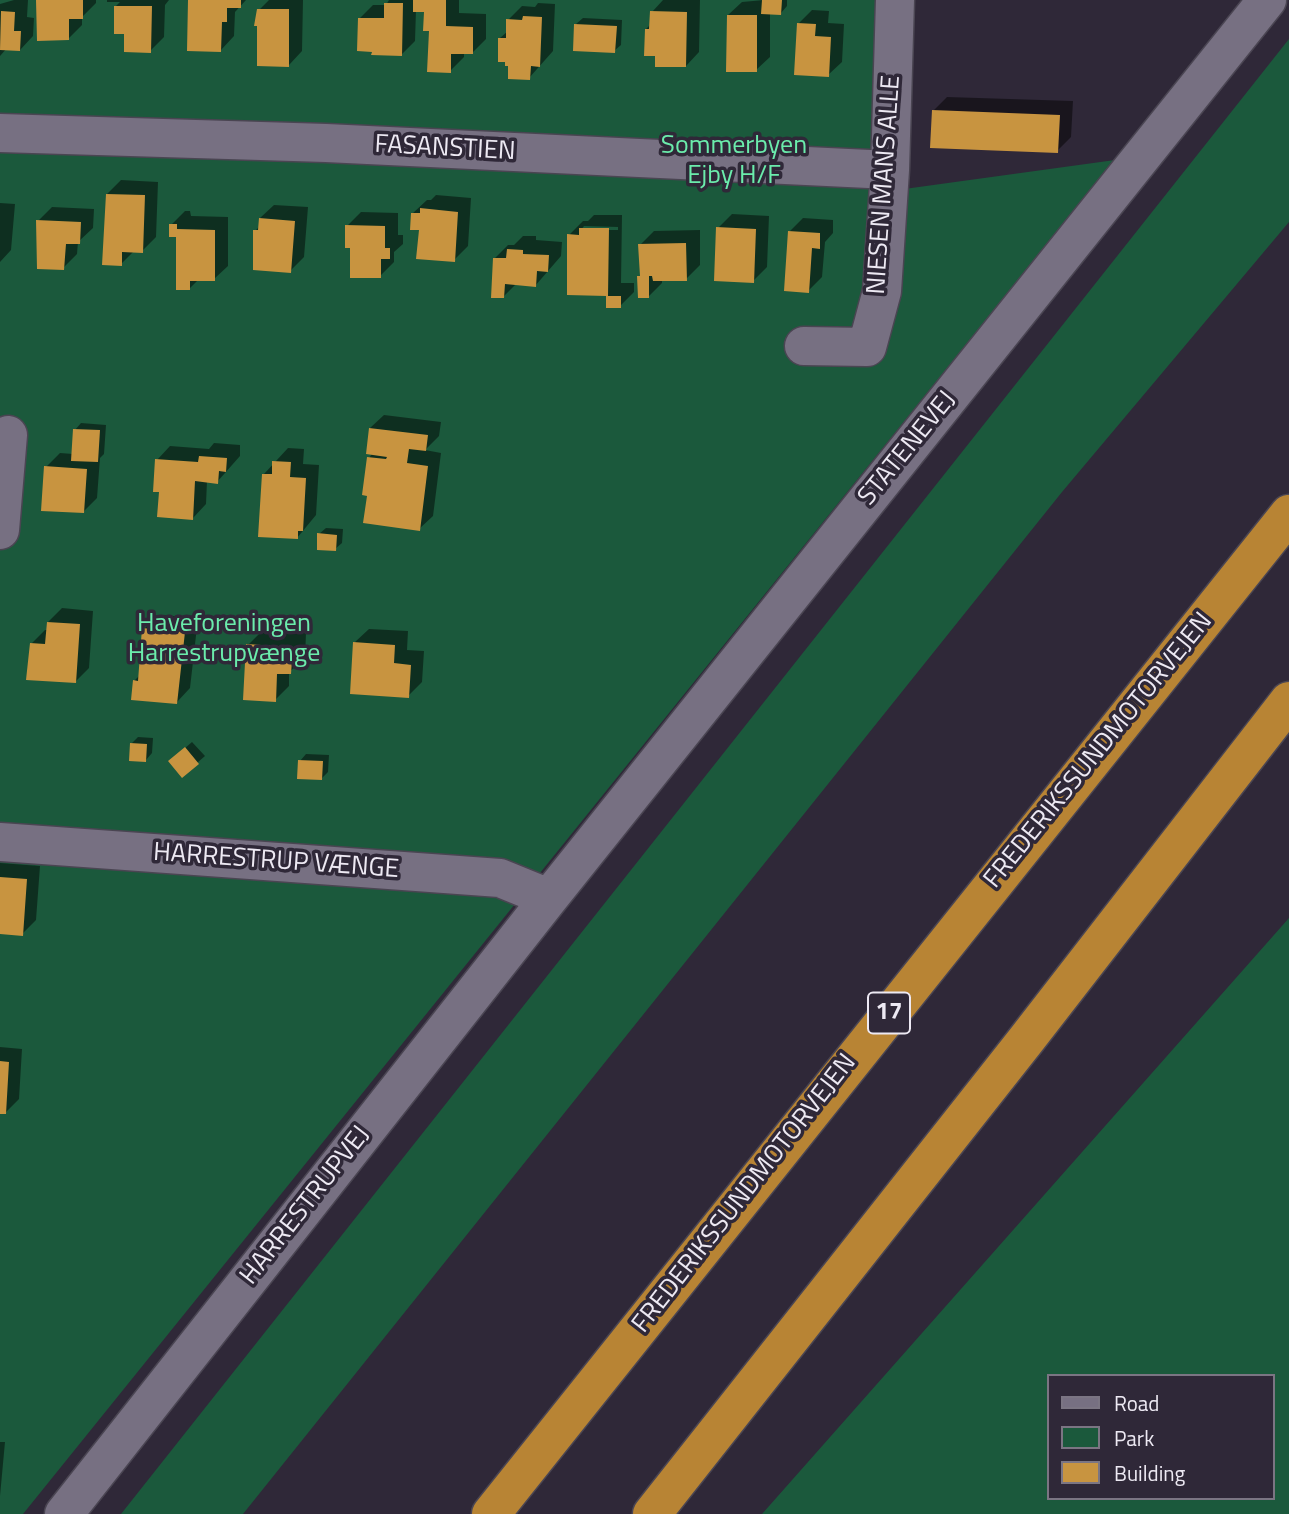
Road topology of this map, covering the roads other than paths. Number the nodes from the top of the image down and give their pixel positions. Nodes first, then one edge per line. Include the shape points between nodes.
1 (895, 0) edge
2 (1267, 0) edge
3 (0, 133) edge
4 (890, 170) junction
5 (804, 346) dead end
6 (8, 435) dead end
7 (1289, 514) edge
8 (0, 530) edge
9 (1289, 701) edge
10 (0, 842) edge
11 (549, 898) junction
12 (64, 1514) edge
13 (491, 1514) edge
14 (652, 1514) edge

1 - 4 street, NIESEN MANS ALLE
2 - 11 street, STATENEVEJ
3 - 4 street, FASANSTIEN
4 - 5 street, NIESEN MANS ALLE via 882,291 867,347
6 - 8 street
7 - 13 highway, FREDERIKSSUNDMOTORVEJEN / 17
9 - 14 highway
10 - 11 street, HARRESTRUP VÆNGE via 500,878
11 - 12 street, HARRESTRUPVEJ

